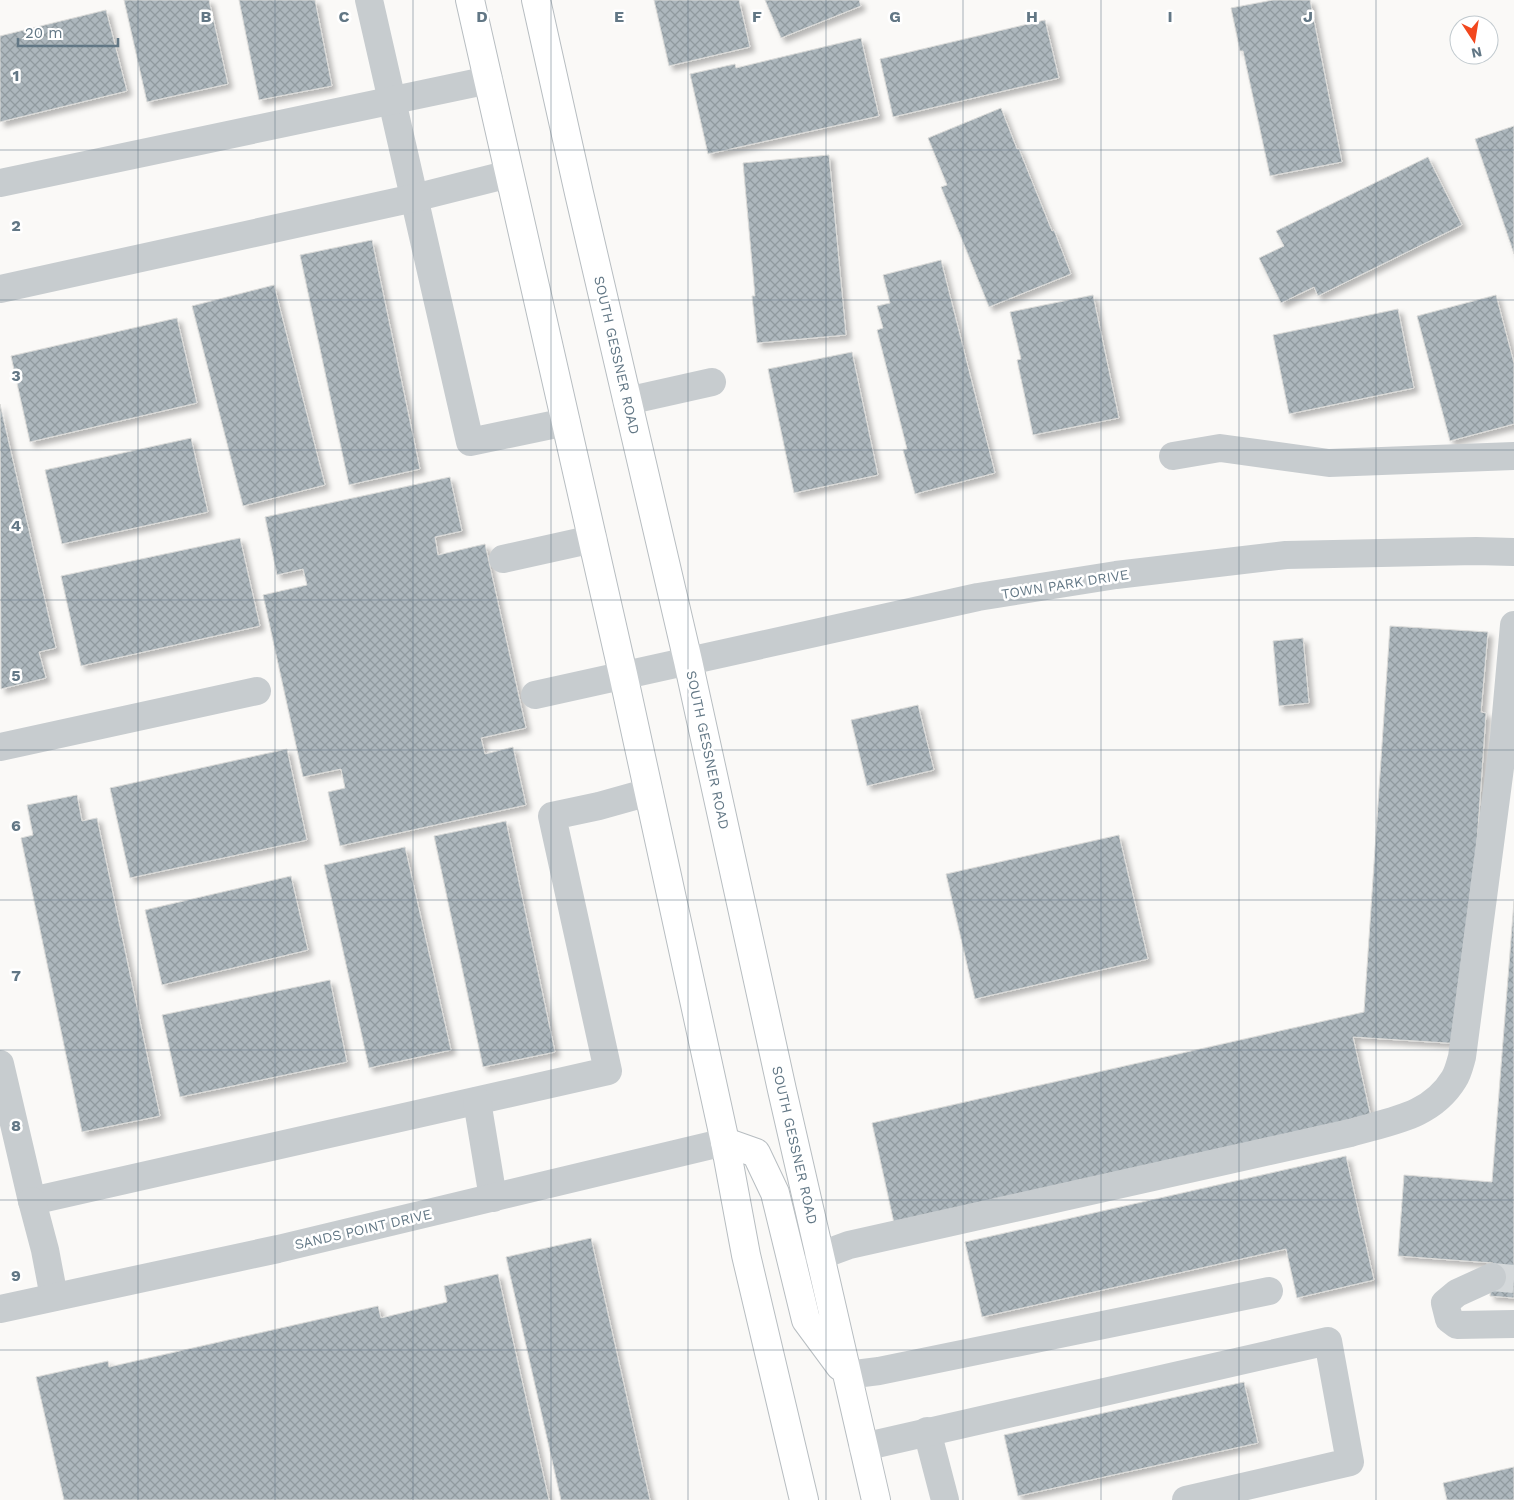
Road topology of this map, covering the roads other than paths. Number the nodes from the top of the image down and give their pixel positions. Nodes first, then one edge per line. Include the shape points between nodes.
1 (370, 0) edge
2 (470, 0) edge
3 (536, 0) edge
4 (489, 80) junction
5 (392, 99) junction
6 (509, 174) junction
7 (0, 183) edge
8 (414, 198) junction
9 (0, 289) edge
10 (712, 382) dead end
11 (627, 401) junction
12 (566, 422) junction
13 (1173, 456) dead end
14 (1514, 456) edge
15 (593, 539) junction
16 (1514, 552) edge
17 (502, 559) dead end
18 (1514, 625) edge
19 (688, 660) junction
20 (624, 674) junction
21 (257, 691) dead end
22 (535, 695) dead end
23 (0, 747) edge
24 (649, 792) junction
25 (0, 1064) edge
26 (477, 1101) junction
27 (725, 1142) junction
28 (493, 1198) junction
29 (32, 1201) junction
30 (819, 1256) junction
31 (1492, 1277) tunnel mouth
32 (1268, 1291) dead end
33 (54, 1297) junction
34 (0, 1309) edge
35 (1514, 1324) edge
36 (847, 1375) junction
37 (927, 1431) junction
38 (863, 1447) junction
39 (804, 1500) edge
40 (876, 1500) edge
41 (945, 1500) edge
42 (1186, 1500) edge

1 - 5 street
2 - 4 main road
3 - 11 main road, SOUTH GESSNER ROAD
4 - 5 street
4 - 6 main road
5 - 7 street
5 - 8 street
6 - 8 street
6 - 12 main road
8 - 9 street
8 - 12 street via 470,442
10 - 11 street
11 - 19 main road, SOUTH GESSNER ROAD
12 - 15 main road
13 - 14 street via 1220,448 1329,463
15 - 17 street
15 - 20 main road
16 - 19 street, TOWN PARK DRIVE via 1286,555 1116,575 978,597
18 - 30 street via 1503,746 1462,1057 1455,1077 1442,1096 1409,1116 1350,1133 849,1245
19 - 20 street, TOWN PARK DRIVE
19 - 30 main road, SOUTH GESSNER ROAD
20 - 22 street, TOWN PARK DRIVE
20 - 24 main road
21 - 23 street
24 - 26 street via 552,816 608,1072
24 - 27 main road
25 - 29 street
26 - 28 street
26 - 29 street
27 - 28 street, SANDS POINT DRIVE
27 - 36 main road via 756,1154 775,1193 806,1320
27 - 39 main road via 746,1255
28 - 33 street, SANDS POINT DRIVE
29 - 33 street
30 - 36 main road, SOUTH GESSNER ROAD
31 - 35 street via 1445,1303 1449,1320 1457,1325
32 - 36 street via 880,1371
33 - 34 street, SANDS POINT DRIVE
36 - 38 main road, SOUTH GESSNER ROAD
37 - 38 street
37 - 41 street
37 - 42 street via 1328,1341 1350,1462
38 - 40 main road, SOUTH GESSNER ROAD

